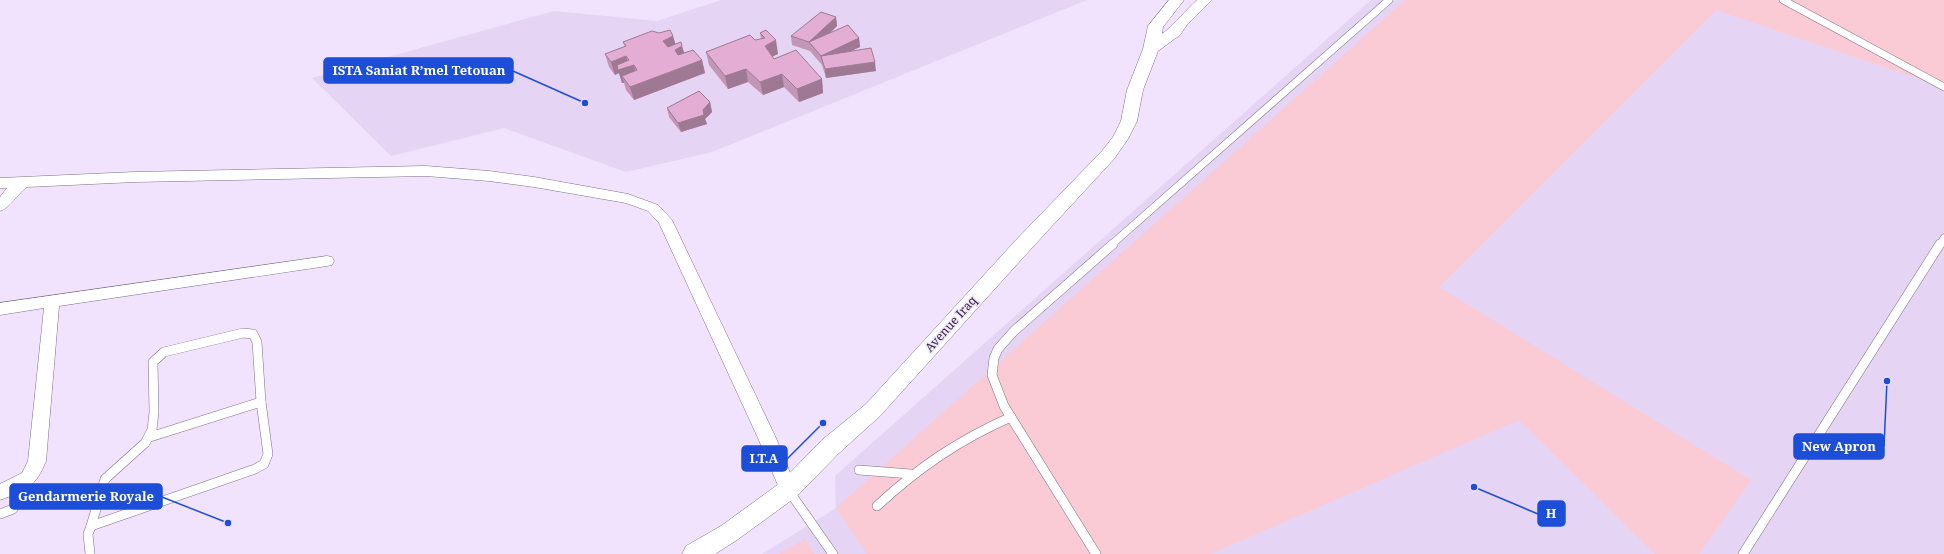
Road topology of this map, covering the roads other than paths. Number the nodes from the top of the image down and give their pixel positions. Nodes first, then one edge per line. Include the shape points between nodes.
1 (1177, 0) edge
2 (1205, 0) edge
3 (1389, 0) edge
4 (1783, 0) edge
5 (1151, 49) junction
6 (1944, 87) edge
7 (0, 183) edge
8 (24, 183) junction
9 (0, 206) edge
10 (1944, 238) edge
11 (327, 261) dead end
12 (52, 301) junction
13 (0, 309) edge
14 (261, 402) junction
15 (1011, 417) junction
16 (150, 437) junction
17 (858, 470) dead end
18 (911, 474) junction
19 (788, 490) junction
20 (0, 492) edge
21 (877, 506) dead end
22 (13, 509) dead end
23 (0, 514) edge
24 (91, 526) junction
25 (90, 554) edge
26 (694, 554) edge
27 (833, 554) edge
28 (1096, 554) edge
29 (1743, 554) edge

1 - 5 street, Avenue Iraq via 1156,26
2 - 5 street via 1175,32
3 - 15 lane via 1002,343 993,357 991,373 995,389
4 - 6 lane
5 - 19 street, Avenue Iraq via 1135,90 1129,121 1108,155 873,410 830,447
7 - 8 street
8 - 9 street via 14,189
8 - 19 street via 135,177 426,171 541,183 628,199 653,208 665,220 767,438
10 - 29 lane
11 - 12 street
12 - 13 street
12 - 20 street via 37,461 31,477
14 - 16 lane
14 - 16 lane via 257,342 253,334 243,333 164,352 153,362 154,424
14 - 24 lane via 268,454 264,464
15 - 18 lane via 956,443
15 - 28 lane
16 - 24 lane via 105,478
17 - 18 lane
18 - 21 lane
19 - 26 street, Avenue Iraq via 740,526
19 - 27 lane
22 - 23 lane
24 - 25 lane via 88,534

